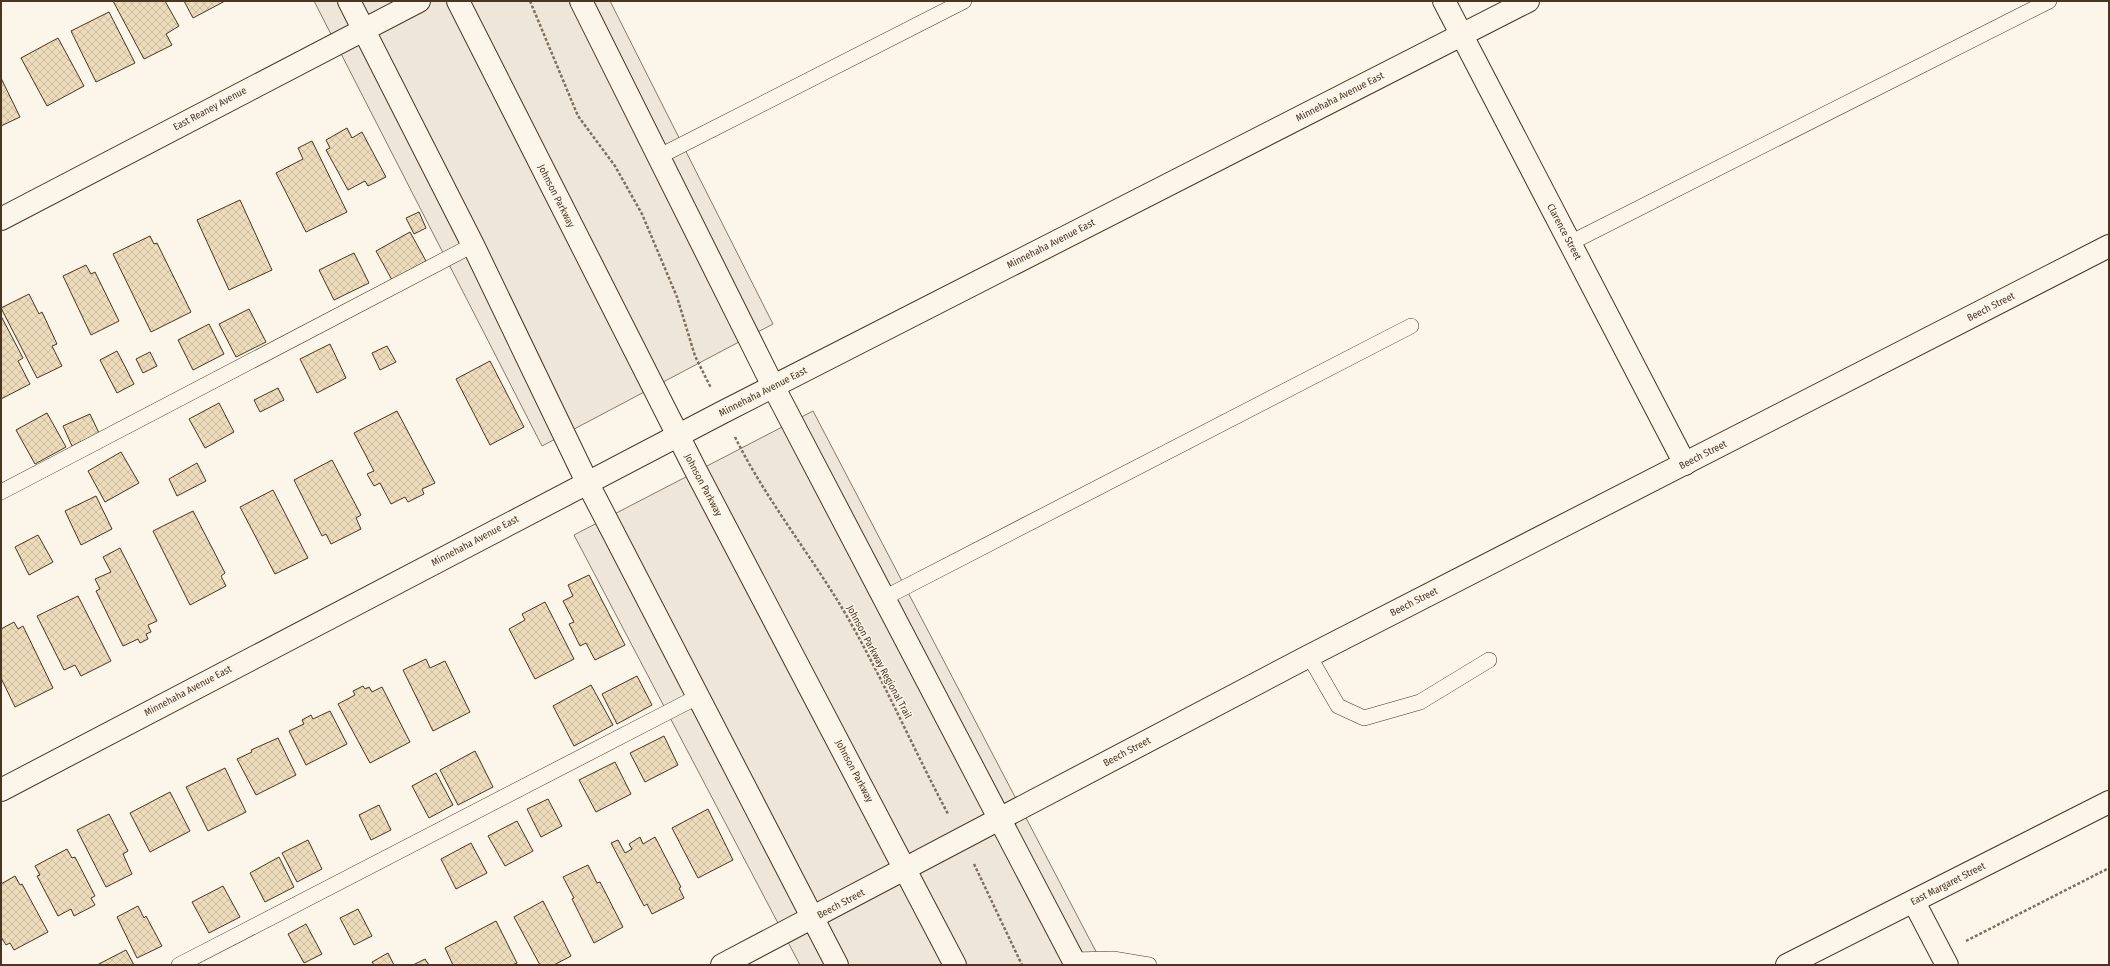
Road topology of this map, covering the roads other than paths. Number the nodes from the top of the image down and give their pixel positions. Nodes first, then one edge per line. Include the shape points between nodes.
1 (349, 1) edge
2 (419, 1) edge
3 (458, 1) edge
4 (581, 1) edge
5 (964, 1) edge
6 (1444, 1) edge
7 (1528, 1) edge
8 (2049, 1) edge
9 (363, 29) junction
10 (1461, 35) junction
11 (658, 156) junction
12 (1, 219) edge
13 (1570, 243) junction
14 (473, 245) junction
15 (2109, 246) edge
16 (1411, 326) dead end
17 (773, 386) junction
18 (678, 436) junction
19 (1685, 464) junction
20 (587, 482) junction
21 (1, 492) edge
22 (884, 598) junction
23 (1309, 656) junction
24 (1489, 660) dead end
25 (699, 696) junction
26 (1, 790) edge
27 (2109, 802) edge
28 (1000, 819) junction
29 (906, 869) junction
30 (1914, 902) junction
31 (812, 919) junction
32 (1075, 962) edge
33 (179, 965) edge
34 (722, 965) edge
35 (837, 965) edge
36 (955, 965) edge
37 (1149, 965) edge
38 (1787, 965) edge
39 (1947, 965) edge

1 - 9 street
2 - 9 street, East Reaney Avenue
3 - 18 street, Johnson Parkway
4 - 11 street
5 - 11 lane
6 - 10 street, Clarence Street
7 - 10 street, Minnehaha Avenue East
8 - 13 lane
9 - 12 street, East Reaney Avenue
9 - 14 street
10 - 13 street, Clarence Street
10 - 17 street, Minnehaha Avenue East
11 - 17 street
13 - 19 street, Clarence Street
14 - 20 street
14 - 21 lane
15 - 19 street, Beech Street
16 - 22 lane
17 - 18 street, Minnehaha Avenue East
17 - 22 street
18 - 20 street, Minnehaha Avenue East
18 - 29 street, Johnson Parkway
19 - 23 street, Beech Street
20 - 25 street
20 - 26 street, Minnehaha Avenue East
22 - 28 street
23 - 24 lane via 1338,706 1364,718 1420,702
23 - 28 street, Beech Street
25 - 31 street
25 - 33 lane
27 - 30 street, East Margaret Street
28 - 29 street, Beech Street via 960,838
28 - 32 street
29 - 31 street, Beech Street
29 - 36 street, Johnson Parkway
30 - 38 street, East Margaret Street
30 - 39 street
31 - 34 street, Beech Street
31 - 35 street
32 - 37 lane via 1113,959

